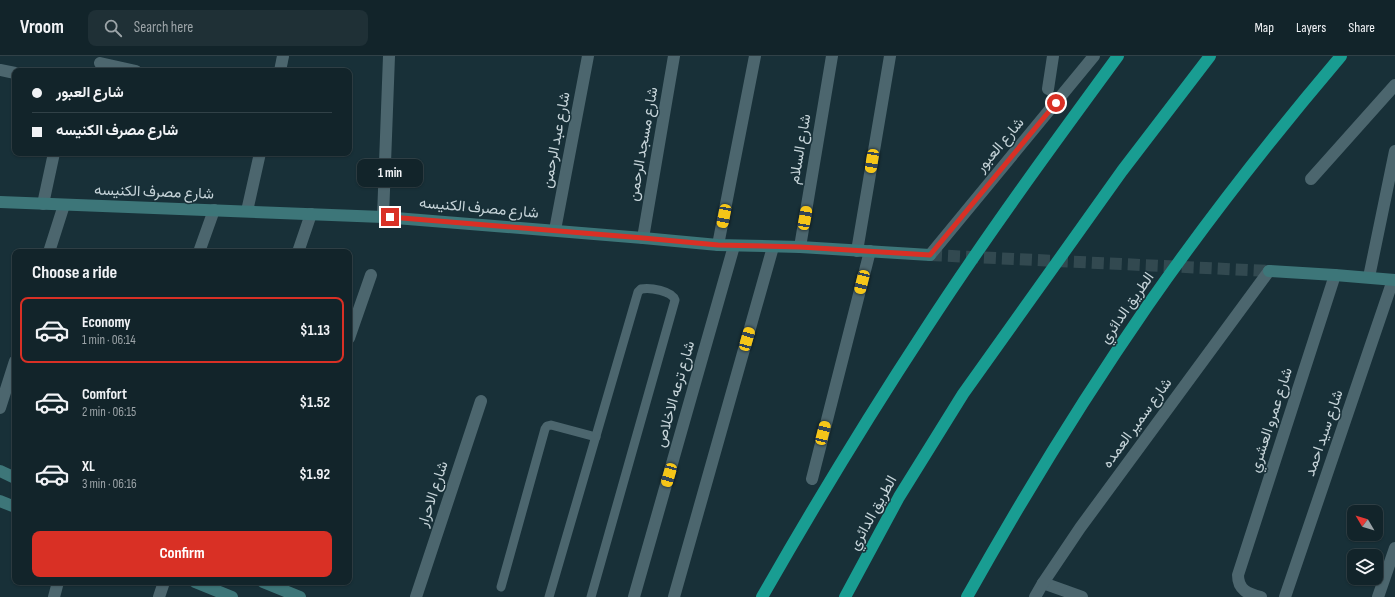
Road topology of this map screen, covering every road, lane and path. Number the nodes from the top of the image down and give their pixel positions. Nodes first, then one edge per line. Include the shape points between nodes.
1 (283, 56) edge
2 (389, 56) edge
3 (588, 56) edge
4 (674, 56) edge
5 (755, 56) edge
6 (832, 56) edge
7 (890, 56) edge
8 (1053, 56) edge
9 (1094, 56) edge
10 (1118, 56) edge
11 (1210, 56) edge
12 (1341, 56) edge
13 (98, 63) edge
14 (122, 68) edge
15 (281, 68) edge
16 (0, 70) edge
17 (12, 72) edge
18 (1395, 85) edge
19 (1048, 89) dead end
20 (1394, 151) edge
21 (53, 156) edge
22 (259, 156) edge
23 (1312, 179) dead end
24 (0, 202) edge
25 (43, 204) junction
26 (64, 205) junction
27 (214, 210) junction
28 (247, 211) junction
29 (310, 214) junction
30 (382, 217) junction
31 (555, 230) junction
32 (643, 238) junction
33 (718, 245) junction
34 (734, 246) junction
35 (773, 247) junction
36 (800, 247) junction
37 (51, 249) edge
38 (200, 249) edge
39 (299, 249) edge
40 (857, 251) junction
41 (870, 251) junction
42 (930, 255) joint
43 (371, 275) dead end
44 (1335, 275) junction
45 (1370, 277) junction
46 (1394, 280) edge
47 (352, 329) edge
48 (12, 370) edge
49 (481, 401) dead end
50 (0, 408) edge
51 (596, 437) junction
52 (0, 471) edge
53 (12, 477) edge
54 (812, 479) dead end
55 (0, 501) edge
56 (12, 506) edge
57 (1395, 548) edge
58 (1043, 583) junction
59 (57, 585) edge
60 (163, 585) edge
61 (202, 585) edge
62 (271, 585) edge
63 (501, 587) dead end
64 (1076, 596) edge
65 (54, 597) edge
66 (159, 597) edge
67 (232, 597) edge
68 (300, 597) edge
69 (416, 597) edge
70 (549, 597) edge
71 (592, 597) edge
72 (634, 597) edge
73 (674, 597) edge
74 (762, 597) edge
75 (845, 597) edge
76 (967, 597) edge
77 (1036, 597) edge
78 (1261, 597) edge
79 (1285, 597) edge
80 (1378, 597) edge

1 - 15 street
2 - 30 street
3 - 31 street, شارع عبد الرحمن
4 - 32 street, شارع مسجد الرحمن
5 - 33 street
6 - 36 street, شارع السلام
7 - 40 street
8 - 19 street
9 - 42 street, شارع العبور
10 - 74 highway via 925,329 860,431
11 - 75 highway, الطريق الدائري via 1122,171 963,394 899,497
12 - 76 highway, الطريق الدائري via 1252,164 1148,305 1052,451
13 - 14 street
16 - 17 street
18 - 23 street
20 - 45 street
21 - 25 street
22 - 28 street
24 - 25 street, شارع مصرف الكنيسه
25 - 26 street, شارع مصرف الكنيسه
26 - 27 street, شارع مصرف الكنيسه
26 - 37 street
27 - 28 street, شارع مصرف الكنيسه
27 - 38 street
28 - 29 street, شارع مصرف الكنيسه
29 - 30 street, شارع مصرف الكنيسه
29 - 39 street
30 - 31 street, شارع مصرف الكنيسه
31 - 32 street, شارع مصرف الكنيسه
32 - 33 street, شارع مصرف الكنيسه
33 - 34 street, شارع مصرف الكنيسه
34 - 35 street, شارع مصرف الكنيسه
34 - 72 street, شارع ترعه الاخلاص
35 - 36 street, شارع مصرف الكنيسه
35 - 73 street
36 - 40 street, شارع مصرف الكنيسه
40 - 41 street, شارع مصرف الكنيسه
41 - 42 street, شارع مصرف الكنيسه
41 - 54 street
43 - 47 street
44 - 45 street
44 - 58 street, شارع سمير العمده via 1269,271 1080,528
44 - 78 street, شارع عمرو العشري via 1238,576 1242,590
45 - 46 street
46 - 79 street, شارع سيد احمد
48 - 50 street
49 - 69 street, شارع الاحرار
51 - 63 lane via 551,425 545,429
51 - 70 lane
51 - 71 lane via 638,292 646,288 670,293 675,300
52 - 53 street
55 - 56 street
57 - 80 street
58 - 64 street
58 - 77 street, شارع سمير العمده
59 - 65 street
60 - 66 street
61 - 67 street
62 - 68 street

